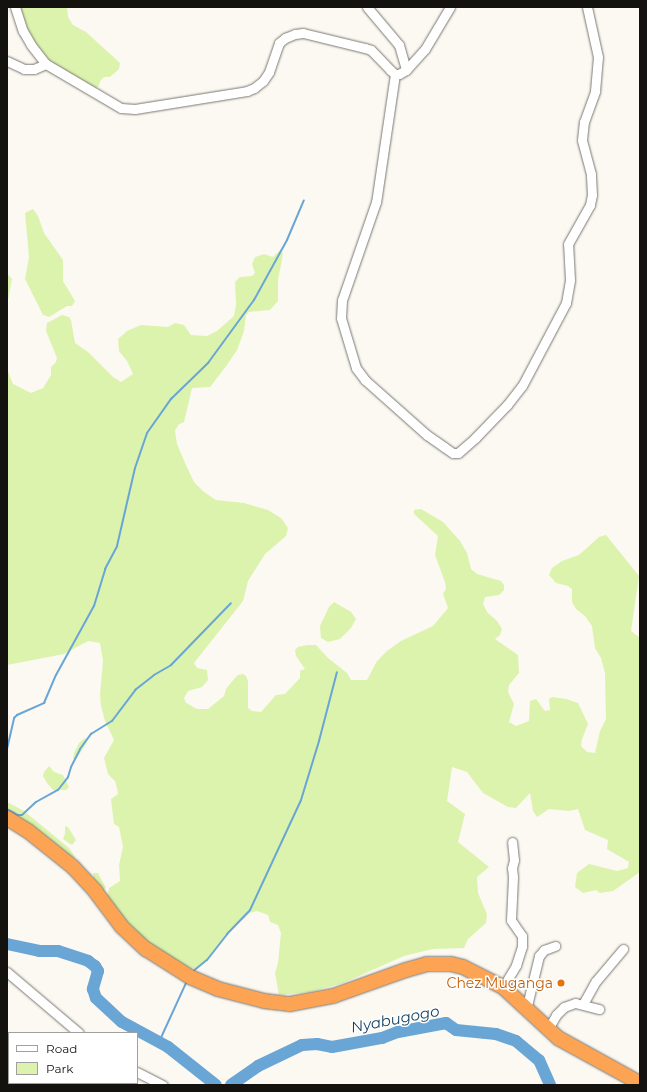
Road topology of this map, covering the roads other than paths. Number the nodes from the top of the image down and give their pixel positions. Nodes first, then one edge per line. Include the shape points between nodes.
1 (15, 7) edge
2 (367, 7) edge
3 (450, 7) edge
4 (587, 7) edge
5 (7, 61) edge
6 (46, 64) junction
7 (406, 70) junction
8 (395, 74) junction
9 (7, 818) edge
10 (512, 842) dead end
11 (555, 946) dead end
12 (623, 949) dead end
13 (7, 972) edge
14 (503, 987) junction
15 (583, 1004) junction
16 (599, 1009) dead end
17 (526, 1010) junction
18 (548, 1029) junction
19 (78, 1032) edge
20 (138, 1072) edge
21 (640, 1083) edge
22 (164, 1085) edge

1 - 6 street via 23,31
2 - 7 street via 399,45
3 - 7 street via 425,49
4 - 8 street via 598,57 595,91 584,122 582,140 591,174 592,196 590,206 568,244 570,280 566,303 522,386 491,422 458,452 453,453 427,435 365,380 356,368 341,318 340,308 344,293 376,202
5 - 6 street via 24,69 34,69
6 - 8 street via 121,108 135,109 254,88 269,72 279,43 295,34 303,33 370,50
7 - 8 street
9 - 14 highway via 28,831 73,867 122,927 146,949 190,977 218,990 264,1001 297,1003 333,996 406,970 440,963 463,967
10 - 14 street via 514,860 511,920 522,936 522,946 516,965
11 - 17 street via 544,950 539,956
12 - 15 street via 596,980
13 - 19 street
14 - 17 highway
15 - 16 street
15 - 18 street via 575,1003 564,1007
17 - 18 highway
18 - 21 highway via 558,1038
20 - 22 street

